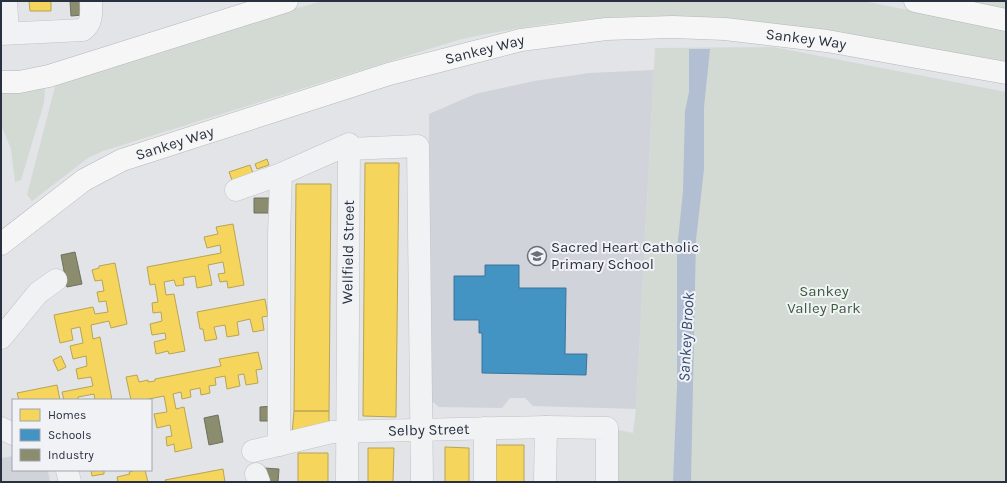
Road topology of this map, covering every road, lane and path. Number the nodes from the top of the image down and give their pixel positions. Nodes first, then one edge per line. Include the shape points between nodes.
1 (6, 1) edge
2 (91, 1) edge
3 (288, 1) edge
4 (915, 1) edge
5 (1006, 20) edge
6 (5, 34) edge
7 (1006, 73) edge
8 (1, 82) edge
9 (349, 149) junction
10 (281, 174) junction
11 (236, 190) dead end
12 (1, 244) edge
13 (56, 280) dead end
14 (1, 338) edge
15 (546, 427) junction
16 (1, 428) edge
17 (485, 428) junction
18 (421, 430) junction
19 (347, 431) junction
20 (12, 434) edge
21 (278, 445) junction
22 (253, 451) dead end
23 (68, 471) edge
24 (70, 482) edge
25 (347, 482) edge
26 (422, 482) edge
27 (485, 482) edge
28 (545, 482) edge
29 (607, 482) edge

1 - 6 street
2 - 6 street via 91,20 88,27 83,30
3 - 8 highway via 49,76 19,82
4 - 5 highway
7 - 12 highway, Sankey Way via 827,41 725,29 673,27 606,30 521,40 389,74 122,160 84,180
9 - 10 street via 349,144
9 - 18 street via 418,146
9 - 19 street, Wellfield Street
10 - 11 street
10 - 21 street
13 - 14 street via 38,293
15 - 17 street, Selby Street
15 - 28 street
15 - 29 street, Selby Street via 606,428
16 - 20 street
17 - 18 street, Selby Street
17 - 27 street
18 - 19 street, Selby Street
18 - 26 street
19 - 21 street, Selby Street via 332,432
19 - 25 street, Wellfield Street
21 - 22 street, Selby Street
23 - 24 street

